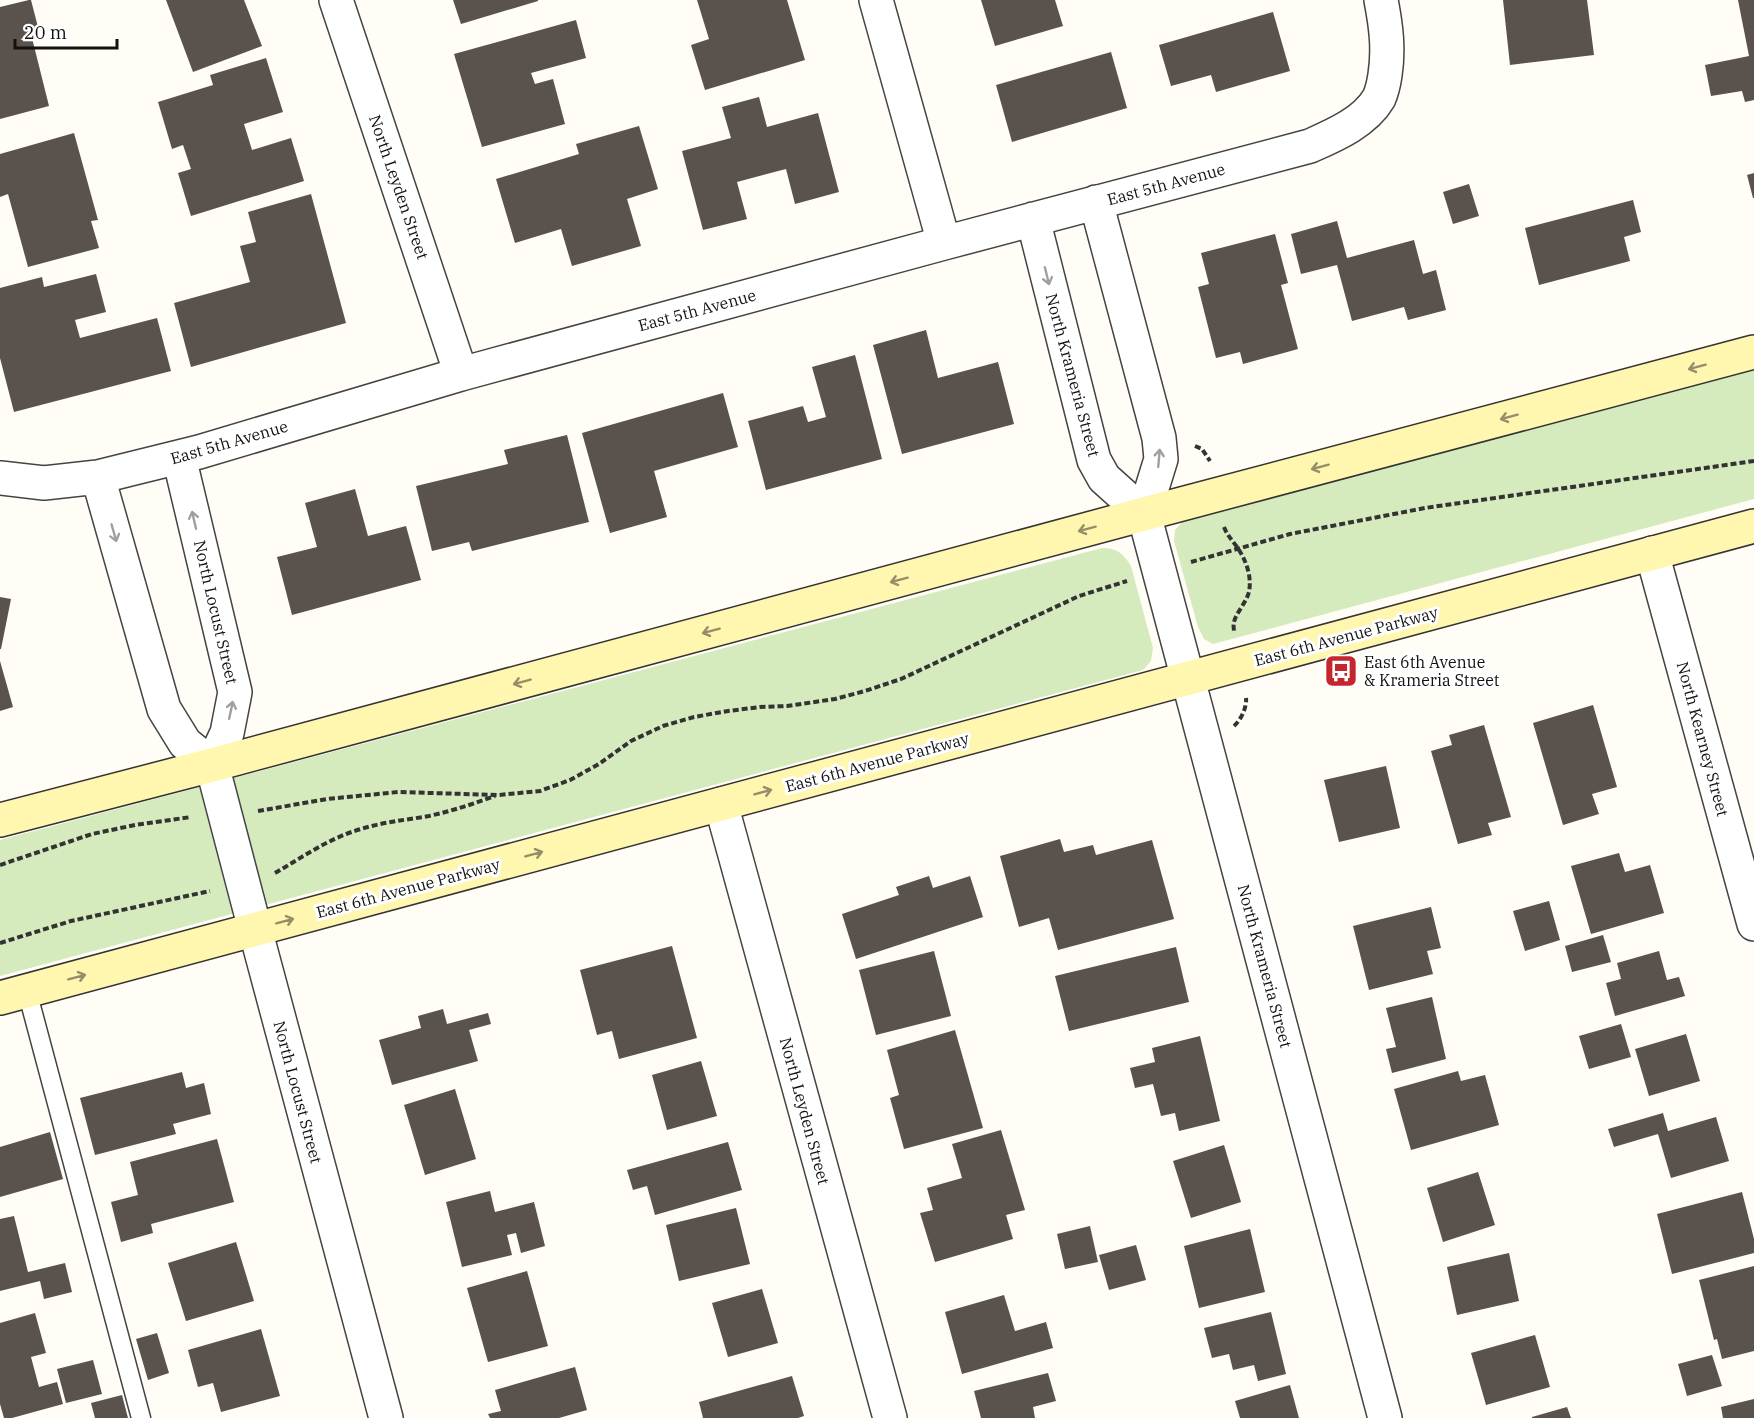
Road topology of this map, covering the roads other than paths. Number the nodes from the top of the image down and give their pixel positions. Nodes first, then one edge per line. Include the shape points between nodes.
1 (336, 0) edge
2 (876, 0) edge
3 (1381, 0) edge
4 (1096, 202) junction
5 (1033, 219) junction
6 (944, 243) junction
7 (1754, 352) edge
8 (461, 374) junction
9 (179, 457) junction
10 (98, 477) junction
11 (0, 478) edge
12 (1144, 514) junction
13 (1754, 526) edge
14 (1653, 553) junction
15 (1188, 678) junction
16 (212, 765) junction
17 (721, 804) junction
18 (0, 820) edge
19 (1754, 924) edge
20 (255, 929) junction
21 (14, 995) edge
22 (141, 1418) edge
23 (386, 1418) edge
24 (890, 1418) edge
25 (1385, 1418) edge

1 - 8 street, North Leyden Street
2 - 6 street
3 - 4 street, East 5th Avenue via 1388,44 1383,83 1379,97 1349,127 1310,146
4 - 5 street, East 5th Avenue
12 -> 4 street via 1161,459 1159,438
5 - 6 street, East 5th Avenue
5 -> 12 street, North Krameria Street via 1094,460 1104,478
6 - 8 street, East 5th Avenue
7 -> 12 main road
8 - 9 street, East 5th Avenue
9 - 10 street, East 5th Avenue
16 -> 9 street, North Locust Street via 226,733 235,692
10 - 11 street, East 5th Avenue via 44,483
10 -> 16 street via 164,709 185,743
12 - 15 street, North Krameria Street
12 -> 16 main road
13 - 14 main road, East 6th Avenue Parkway
14 - 15 main road, East 6th Avenue Parkway
14 - 19 street, North Kearney Street
17 -> 15 main road, East 6th Avenue Parkway
15 - 25 street, North Krameria Street
16 - 18 main road
16 - 20 street, North Locust Street
20 -> 17 main road, East 6th Avenue Parkway
17 - 24 street, North Leyden Street
21 -> 20 main road, East 6th Avenue Parkway
20 - 23 street, North Locust Street
21 - 22 lane

